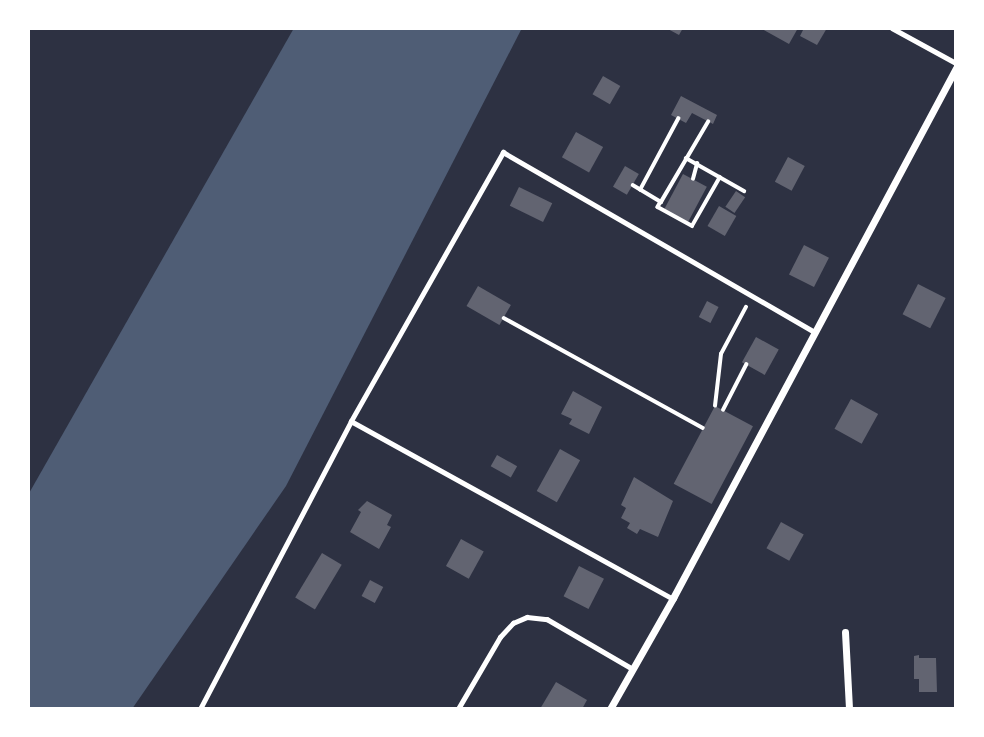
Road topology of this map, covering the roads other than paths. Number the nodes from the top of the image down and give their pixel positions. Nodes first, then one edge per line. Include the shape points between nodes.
1 (892, 28) edge
2 (956, 63) edge
3 (956, 68) edge
4 (815, 332) junction
5 (351, 421) junction
6 (673, 598) junction
7 (845, 632) dead end
8 (633, 669) junction
9 (200, 709) edge
10 (458, 709) edge
11 (610, 709) edge
12 (849, 709) edge

1 - 2 lane
3 - 4 street
4 - 5 lane via 503,152
4 - 6 street
5 - 6 lane
5 - 9 lane
6 - 8 street
7 - 12 street
8 - 10 lane via 547,619 527,617 513,623 500,637
8 - 11 street

